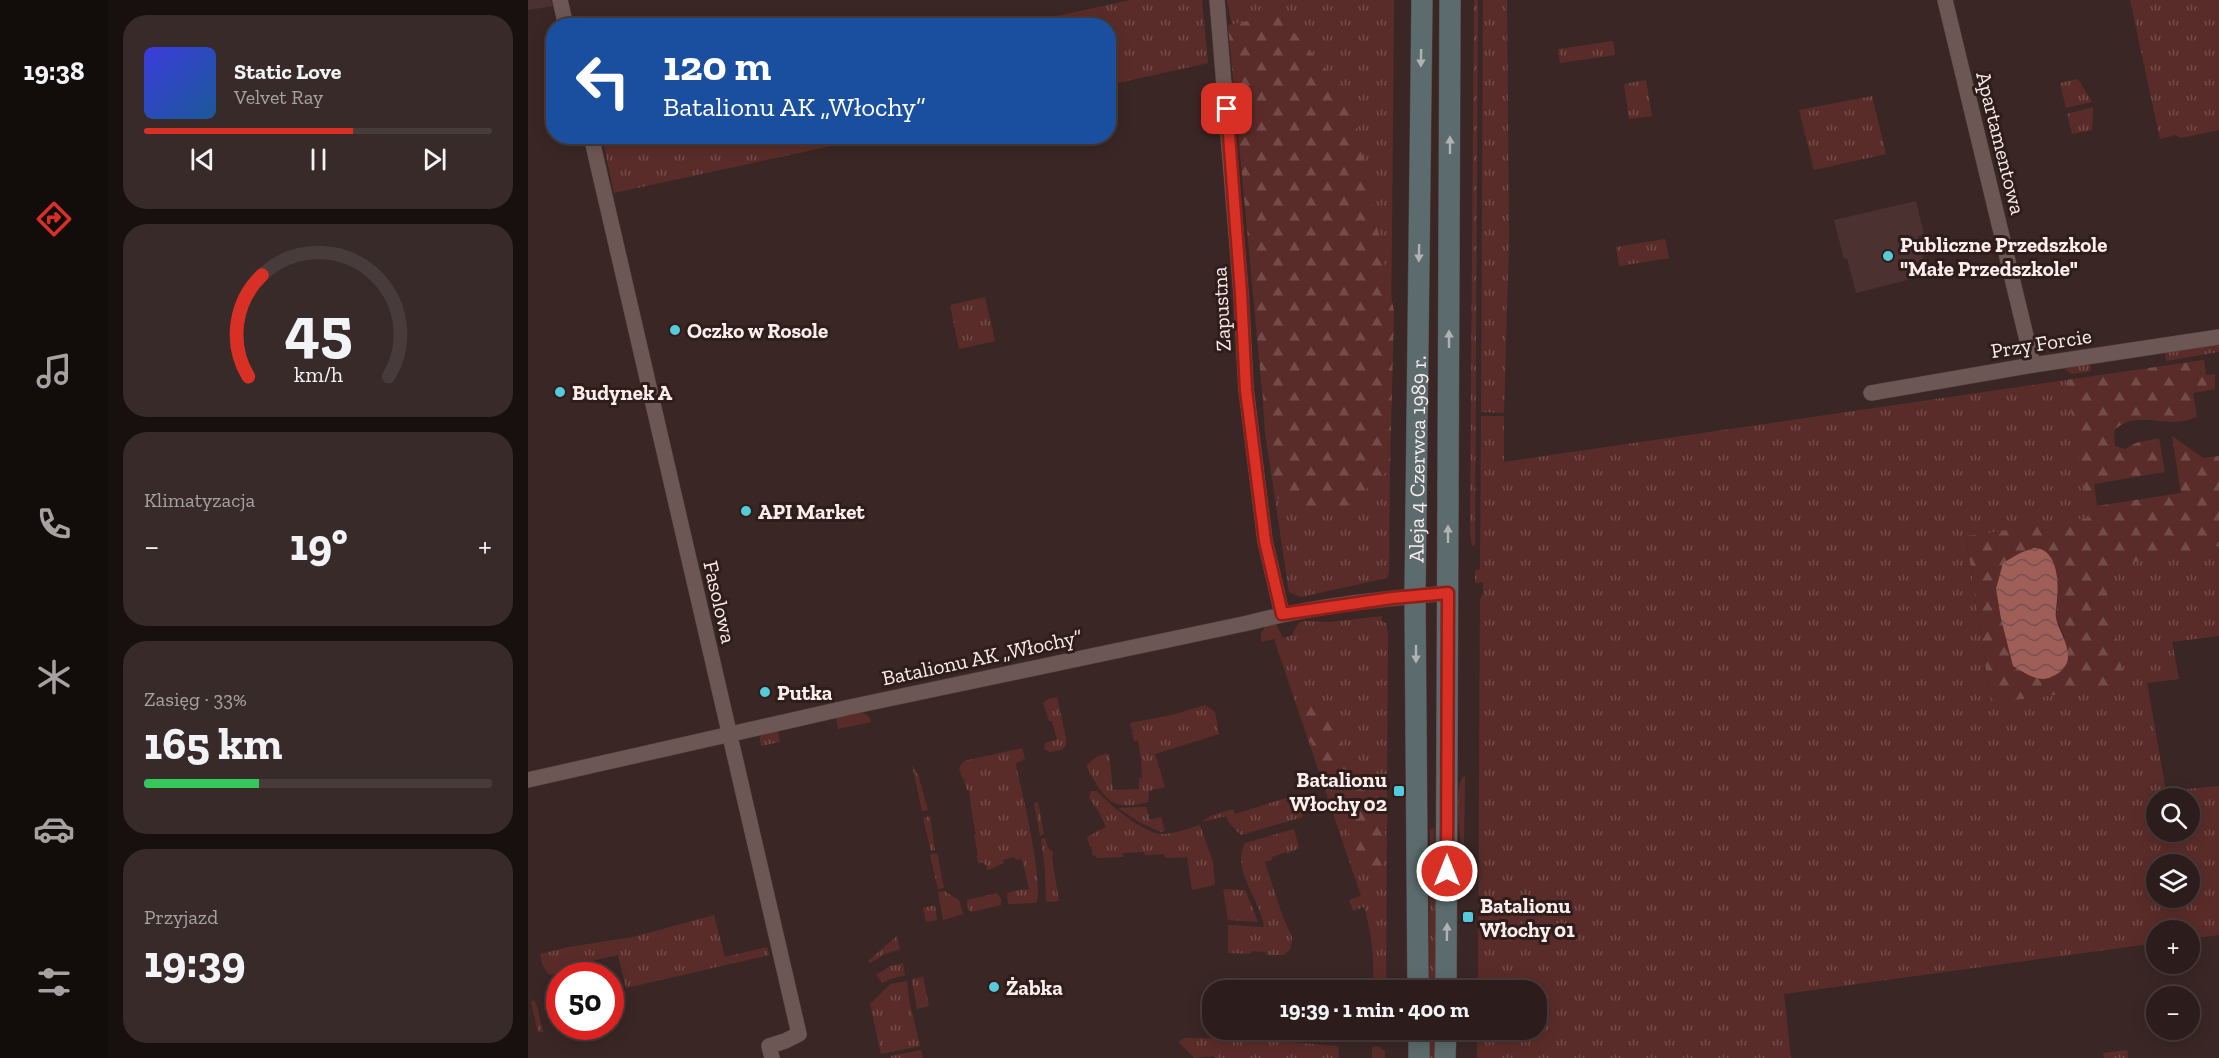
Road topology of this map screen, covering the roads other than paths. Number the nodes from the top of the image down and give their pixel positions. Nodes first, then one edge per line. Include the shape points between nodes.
1 (560, 0) edge
2 (1216, 0) edge
3 (1422, 0) edge
4 (1450, 0) edge
5 (1945, 0) edge
6 (564, 18) edge
7 (593, 144) edge
8 (2219, 337) edge
9 (2033, 366) junction
10 (1871, 393) dead end
11 (1448, 593) junction
12 (1415, 596) junction
13 (1282, 614) junction
14 (729, 734) junction
15 (528, 780) edge
16 (1419, 980) edge
17 (1446, 980) edge
18 (1419, 1040) edge
19 (1446, 1040) edge
20 (772, 1058) edge
21 (1419, 1058) edge
22 (1445, 1058) edge

1 - 6 street
2 - 13 street, Zapustna via 1246,390 1265,541
3 -> 12 main road, Aleja 4 Czerwca 1989 r.
11 -> 4 main road, Aleja 4 Czerwca 1989 r.
5 - 9 street, Apartamentowa
7 - 14 street, Fasolowa
8 - 9 street, Przy Forcie
9 - 10 street, Przy Forcie
11 - 12 street, Batalionu AK „Włochy”
17 -> 11 main road, Aleja 4 Czerwca 1989 r.
12 - 13 street, Batalionu AK „Włochy”
12 -> 16 main road, Aleja 4 Czerwca 1989 r.
13 - 14 street, Batalionu AK „Włochy”
14 - 15 street, Batalionu AK „Włochy”
14 - 20 street, Fasolowa via 799,1034 769,1046
18 - 21 main road
19 - 22 main road

